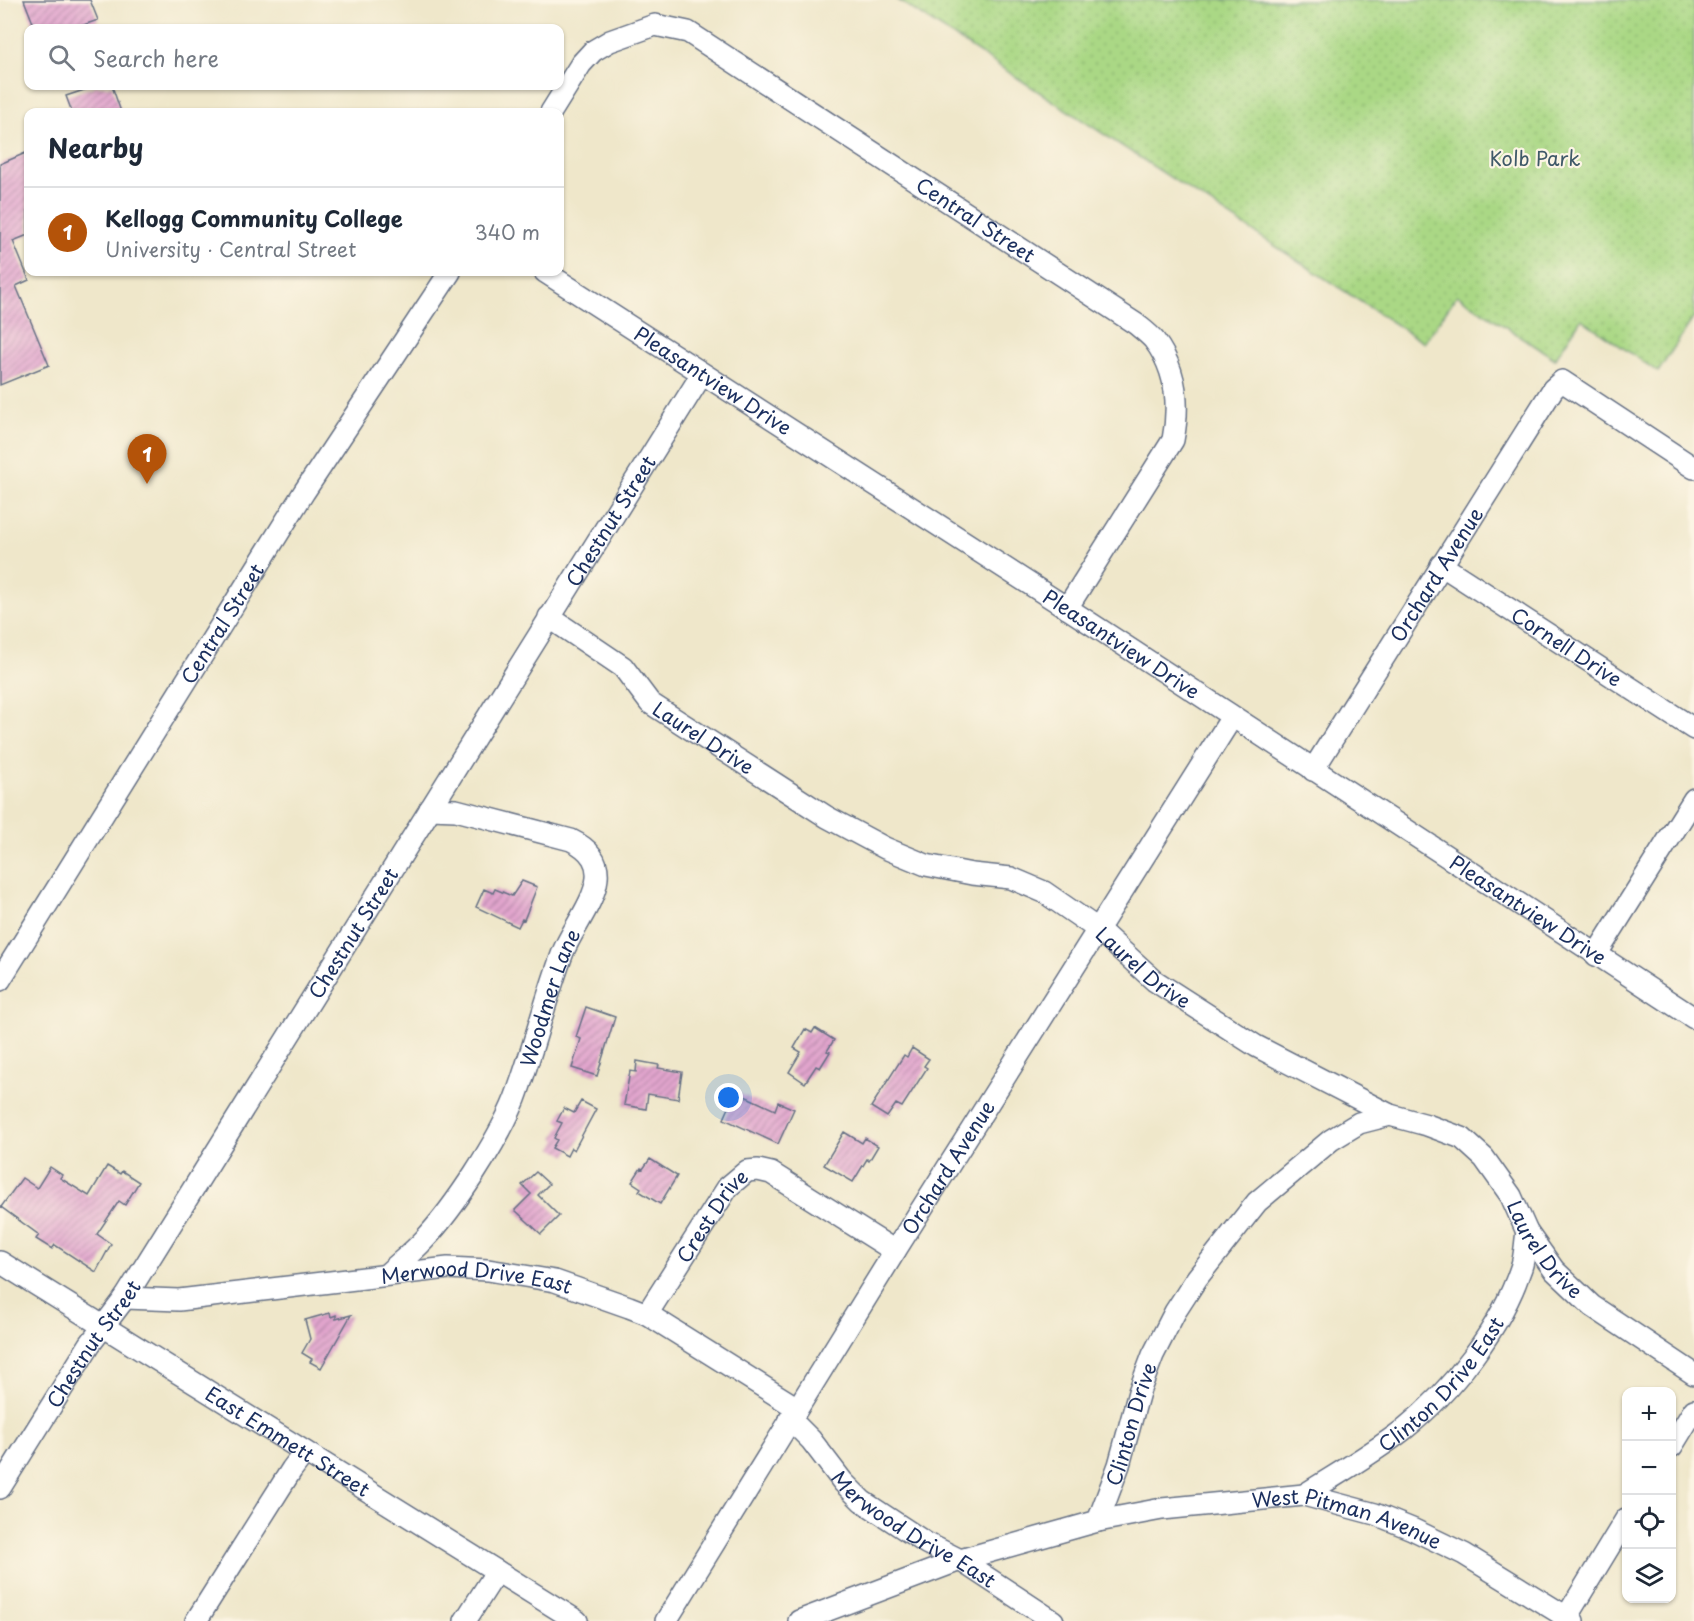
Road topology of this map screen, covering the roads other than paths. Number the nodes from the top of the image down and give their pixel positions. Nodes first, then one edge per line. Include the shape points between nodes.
1 (554, 108) edge
2 (447, 276) edge
3 (551, 276) edge
4 (702, 374) junction
5 (1694, 468) edge
6 (1441, 565) junction
7 (1067, 609) junction
8 (549, 617) junction
9 (1232, 717) junction
10 (1694, 729) edge
11 (1313, 770) junction
12 (1694, 799) edge
13 (430, 809) junction
14 (1099, 930) junction
15 (1596, 955) junction
16 (0, 980) edge
17 (1694, 1018) edge
18 (1390, 1115) junction
19 (1527, 1232) junction
20 (895, 1251) junction
21 (0, 1262) edge
22 (387, 1274) junction
23 (125, 1298) junction
24 (647, 1314) junction
25 (103, 1326) junction
26 (1694, 1374) edge
27 (1694, 1410) edge
28 (794, 1414) junction
29 (1674, 1441) edge
30 (305, 1452) junction
31 (0, 1488) edge
32 (1304, 1495) junction
33 (1098, 1521) junction
34 (1622, 1526) edge
35 (960, 1560) junction
36 (496, 1571) junction
37 (1568, 1620) edge
38 (196, 1621) edge
39 (465, 1621) edge
40 (577, 1621) edge
41 (666, 1621) edge
42 (799, 1621) edge
43 (1053, 1621) edge

1 - 7 street, Central Street via 581,64 610,41 655,25 688,32 1136,324 1154,340 1175,385 1178,415 1173,440
2 - 16 street, Central Street via 304,492
3 - 4 street, Pleasantview Drive
4 - 7 street, Pleasantview Drive
4 - 8 street, Chestnut Street
5 - 6 street, Orchard Avenue via 1562,381 1553,389
6 - 10 street, Cornell Drive
6 - 11 street, Orchard Avenue
7 - 9 street, Pleasantview Drive
8 - 13 street, Chestnut Street
8 - 14 street, Laurel Drive via 623,667 650,703 827,817 926,865 1011,878 1033,887
9 - 11 street, Pleasantview Drive
9 - 14 street, Orchard Avenue
11 - 15 street, Pleasantview Drive
12 - 15 street
13 - 22 street, Woodmer Lane via 456,810 571,840 591,856 597,883 564,951 514,1101 494,1140 424,1241
13 - 23 street, Chestnut Street
14 - 18 street, Laurel Drive via 1155,981 1247,1040
14 - 20 street, Orchard Avenue
15 - 17 street, Pleasantview Drive
18 - 19 street, Laurel Drive via 1462,1138 1484,1158 1511,1196
18 - 33 street, Clinton Drive via 1359,1123 1331,1140 1257,1202 1197,1278 1153,1355
19 - 26 street, Laurel Drive via 1554,1270 1592,1306
19 - 32 street, Clinton Drive East via 1521,1267 1502,1312 1442,1394 1404,1429
20 - 24 street, Crest Drive via 786,1181 758,1170 747,1171 728,1187
20 - 28 street, Orchard Avenue
21 - 25 street, East Emmett Street
22 - 23 street, Merwood Drive East via 179,1300
22 - 24 street, Merwood Drive East via 448,1268 488,1270 555,1281
23 - 25 street, Chestnut Street
24 - 28 street, Merwood Drive East
25 - 30 street, East Emmett Street
25 - 31 street, Chestnut Street
27 - 29 street
28 - 35 street, Merwood Drive East via 843,1482 862,1501
28 - 41 street, Orchard Avenue
30 - 36 street, East Emmett Street
30 - 38 street
32 - 33 street, West Pitman Avenue via 1162,1509
32 - 37 street, West Pitman Avenue via 1375,1514 1412,1529 1464,1554
33 - 35 street
34 - 37 street
35 - 42 street
35 - 43 street, Merwood Drive East
36 - 39 street
36 - 40 street, East Emmett Street

